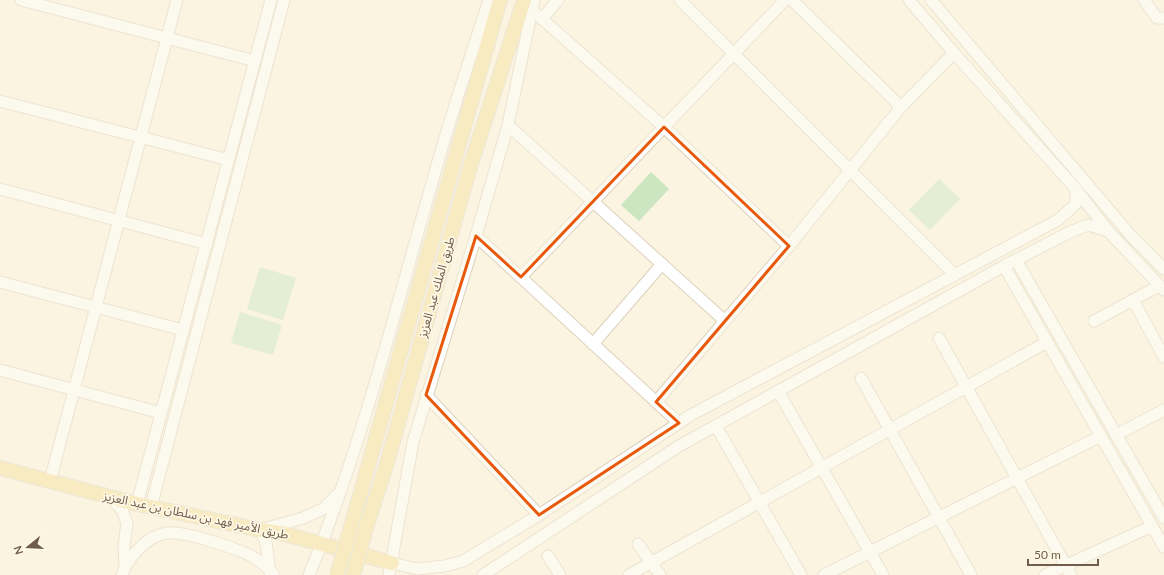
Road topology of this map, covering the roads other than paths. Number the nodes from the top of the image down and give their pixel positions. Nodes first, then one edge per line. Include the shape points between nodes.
1 (22, 0) edge
2 (176, 0) edge
3 (271, 0) edge
4 (284, 0) edge
5 (489, 0) edge
6 (500, 0) edge
7 (558, 0) edge
8 (680, 0) edge
9 (785, 0) edge
10 (792, 0) edge
11 (909, 0) edge
12 (931, 0) edge
13 (1144, 0) edge
14 (530, 3) edge
15 (1164, 18) edge
16 (542, 19) junction
17 (166, 38) junction
18 (735, 53) junction
19 (954, 53) junction
20 (255, 61) junction
21 (0, 101) edge
22 (901, 107) junction
23 (508, 125) junction
24 (664, 127) junction
25 (141, 137) junction
26 (229, 160) junction
27 (850, 169) junction
28 (1076, 189) junction
29 (0, 190) edge
30 (593, 201) junction
31 (119, 220) junction
32 (1108, 231) junction
33 (476, 236) junction
34 (207, 244) junction
35 (790, 246) junction
36 (1016, 260) junction
37 (662, 264) junction
38 (1004, 266) junction
39 (1164, 269) edge
40 (955, 275) junction
41 (521, 277) junction
42 (0, 282) edge
43 (1161, 288) edge
44 (1133, 300) junction
45 (96, 307) junction
46 (725, 321) junction
47 (1094, 321) dead end
48 (183, 330) junction
49 (939, 338) dead end
50 (1047, 342) junction
51 (593, 344) junction
52 (1164, 357) edge
53 (0, 370) edge
54 (861, 378) dead end
55 (966, 387) junction
56 (74, 390) junction
57 (778, 391) junction
58 (426, 396) junction
59 (656, 402) junction
60 (1164, 410) edge
61 (161, 413) junction
62 (679, 423) junction
63 (716, 426) junction
64 (890, 430) junction
65 (1116, 435) junction
66 (1101, 436) junction
67 (0, 468) edge
68 (821, 468) junction
69 (1017, 478) junction
70 (50, 481) junction
71 (340, 492) junction
72 (110, 497) junction
73 (760, 502) junction
74 (136, 504) junction
75 (151, 507) junction
76 (539, 516) junction
77 (939, 517) junction
78 (1164, 518) edge
79 (1152, 526) junction
80 (260, 530) junction
81 (322, 543) junction
82 (638, 544) dead end
83 (1164, 547) edge
84 (870, 552) junction
85 (548, 556) dead end
86 (651, 563) junction
87 (390, 569) edge
88 (124, 570) edge
89 (1068, 570) edge
90 (271, 573) edge
91 (309, 575) edge
92 (337, 575) edge
93 (353, 575) edge
94 (483, 575) edge
95 (560, 575) edge
96 (629, 575) edge
97 (660, 575) edge
98 (801, 575) edge
99 (824, 575) edge
100 (883, 575) edge
101 (971, 575) edge
102 (1045, 575) edge

1 - 17 street
2 - 17 street
3 - 20 street
4 - 75 street
5 - 71 street via 434,175 362,428
6 - 92 main road, bridge
7 - 16 street
8 - 18 street
9 - 18 street
10 - 22 street
11 - 19 street
12 - 39 street via 1132,237
13 - 15 street via 1158,18
14 - 16 street
14 - 23 street
14 - 93 main road, طريق الملك عبد العزيز, bridge via 470,168 388,463
16 - 24 street
17 - 20 street
17 - 25 street
18 - 24 street
18 - 27 street
19 - 22 street
19 - 28 street
20 - 26 street
21 - 25 street
22 - 27 street
23 - 30 street
23 - 33 street
24 - 30 street
24 - 35 street
25 - 26 street
25 - 31 street
26 - 34 street
27 - 35 street
27 - 40 street
28 - 32 street
28 - 40 street via 1076,204 1058,220
29 - 31 street
30 - 37 street
30 - 41 street
31 - 34 street
31 - 45 street
32 - 36 street via 1088,225
32 - 43 street
33 - 41 street
33 - 58 street
34 - 48 street
35 - 46 street
36 - 38 street
36 - 65 street
37 - 46 street
37 - 51 street
38 - 50 street
38 - 57 street
40 - 62 street
41 - 51 street
42 - 45 street
43 - 44 street
44 - 47 street
44 - 52 street
45 - 48 street
45 - 56 street
46 - 59 street
48 - 61 street
49 - 55 street
50 - 55 street
50 - 66 street
51 - 59 street
53 - 56 street
54 - 64 street
55 - 64 street
55 - 69 street
56 - 61 street
56 - 70 street
57 - 63 street
57 - 68 street
58 - 76 street
58 - 87 street via 413,442
59 - 62 street
60 - 65 street
61 - 74 street
62 - 76 street
63 - 73 street
63 - 94 street via 673,450
64 - 68 street
64 - 77 street
65 - 78 street
66 - 69 street
66 - 79 street
67 - 70 main road, طريق الأمير فهد بن سلطان بن عبد العزيز
68 - 73 street
68 - 84 street
69 - 77 street
69 - 89 street
70 - 72 main road, طريق الأمير فهد بن سلطان بن عبد العزيز
71 - 80 street via 323,509 303,518
71 - 81 street
72 - 74 main road, طريق الأمير فهد بن سلطان بن عبد العزيز
72 - 88 street via 122,510 127,523
73 - 86 street
73 - 98 street
74 - 75 main road, طريق الأمير فهد بن سلطان بن عبد العزيز
75 - 80 main road, طريق الأمير فهد بن سلطان بن عبد العزيز
76 - 87 street via 463,561 445,566
77 - 84 street
77 - 101 street
79 - 83 street
79 - 89 street
80 - 81 main road, طريق الأمير فهد بن سلطان بن عبد العزيز
80 - 90 street via 266,542
81 - 87 main road, طريق الأمير فهد بن سلطان بن عبد العزيز
81 - 91 street
82 - 86 street
84 - 99 street
84 - 100 street
85 - 95 street
86 - 96 street
86 - 97 street
88 - 90 street via 135,552 156,537 167,533 195,537 246,553
89 - 102 street

